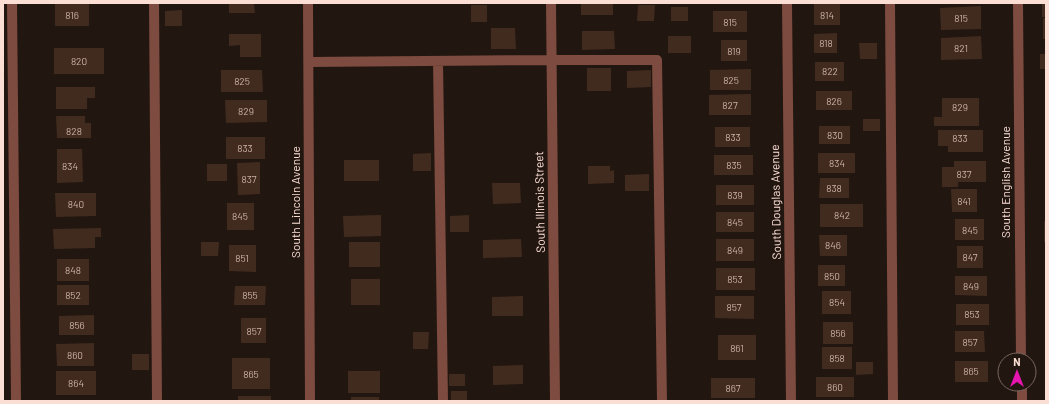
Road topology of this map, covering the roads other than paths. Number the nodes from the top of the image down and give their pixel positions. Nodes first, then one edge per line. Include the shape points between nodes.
1 (12, 3) edge
2 (154, 3) edge
3 (308, 3) edge
4 (551, 3) edge
5 (788, 3) edge
6 (890, 3) edge
7 (1018, 3) edge
8 (552, 60) junction
9 (438, 61) junction
10 (309, 62) junction
11 (1021, 352) edge
12 (16, 401) edge
13 (157, 401) edge
14 (310, 401) edge
15 (443, 401) edge
16 (555, 401) edge
17 (662, 401) edge
18 (791, 401) edge
19 (892, 401) edge

1 - 12 street
2 - 13 street
3 - 10 street, South Lincoln Avenue
4 - 8 street, South Illinois Street
5 - 18 street, South Douglas Avenue
6 - 19 street
7 - 11 street, South English Avenue
8 - 9 street
8 - 16 street, South Illinois Street
8 - 17 street via 657,60
9 - 10 street
9 - 15 street
10 - 14 street, South Lincoln Avenue

